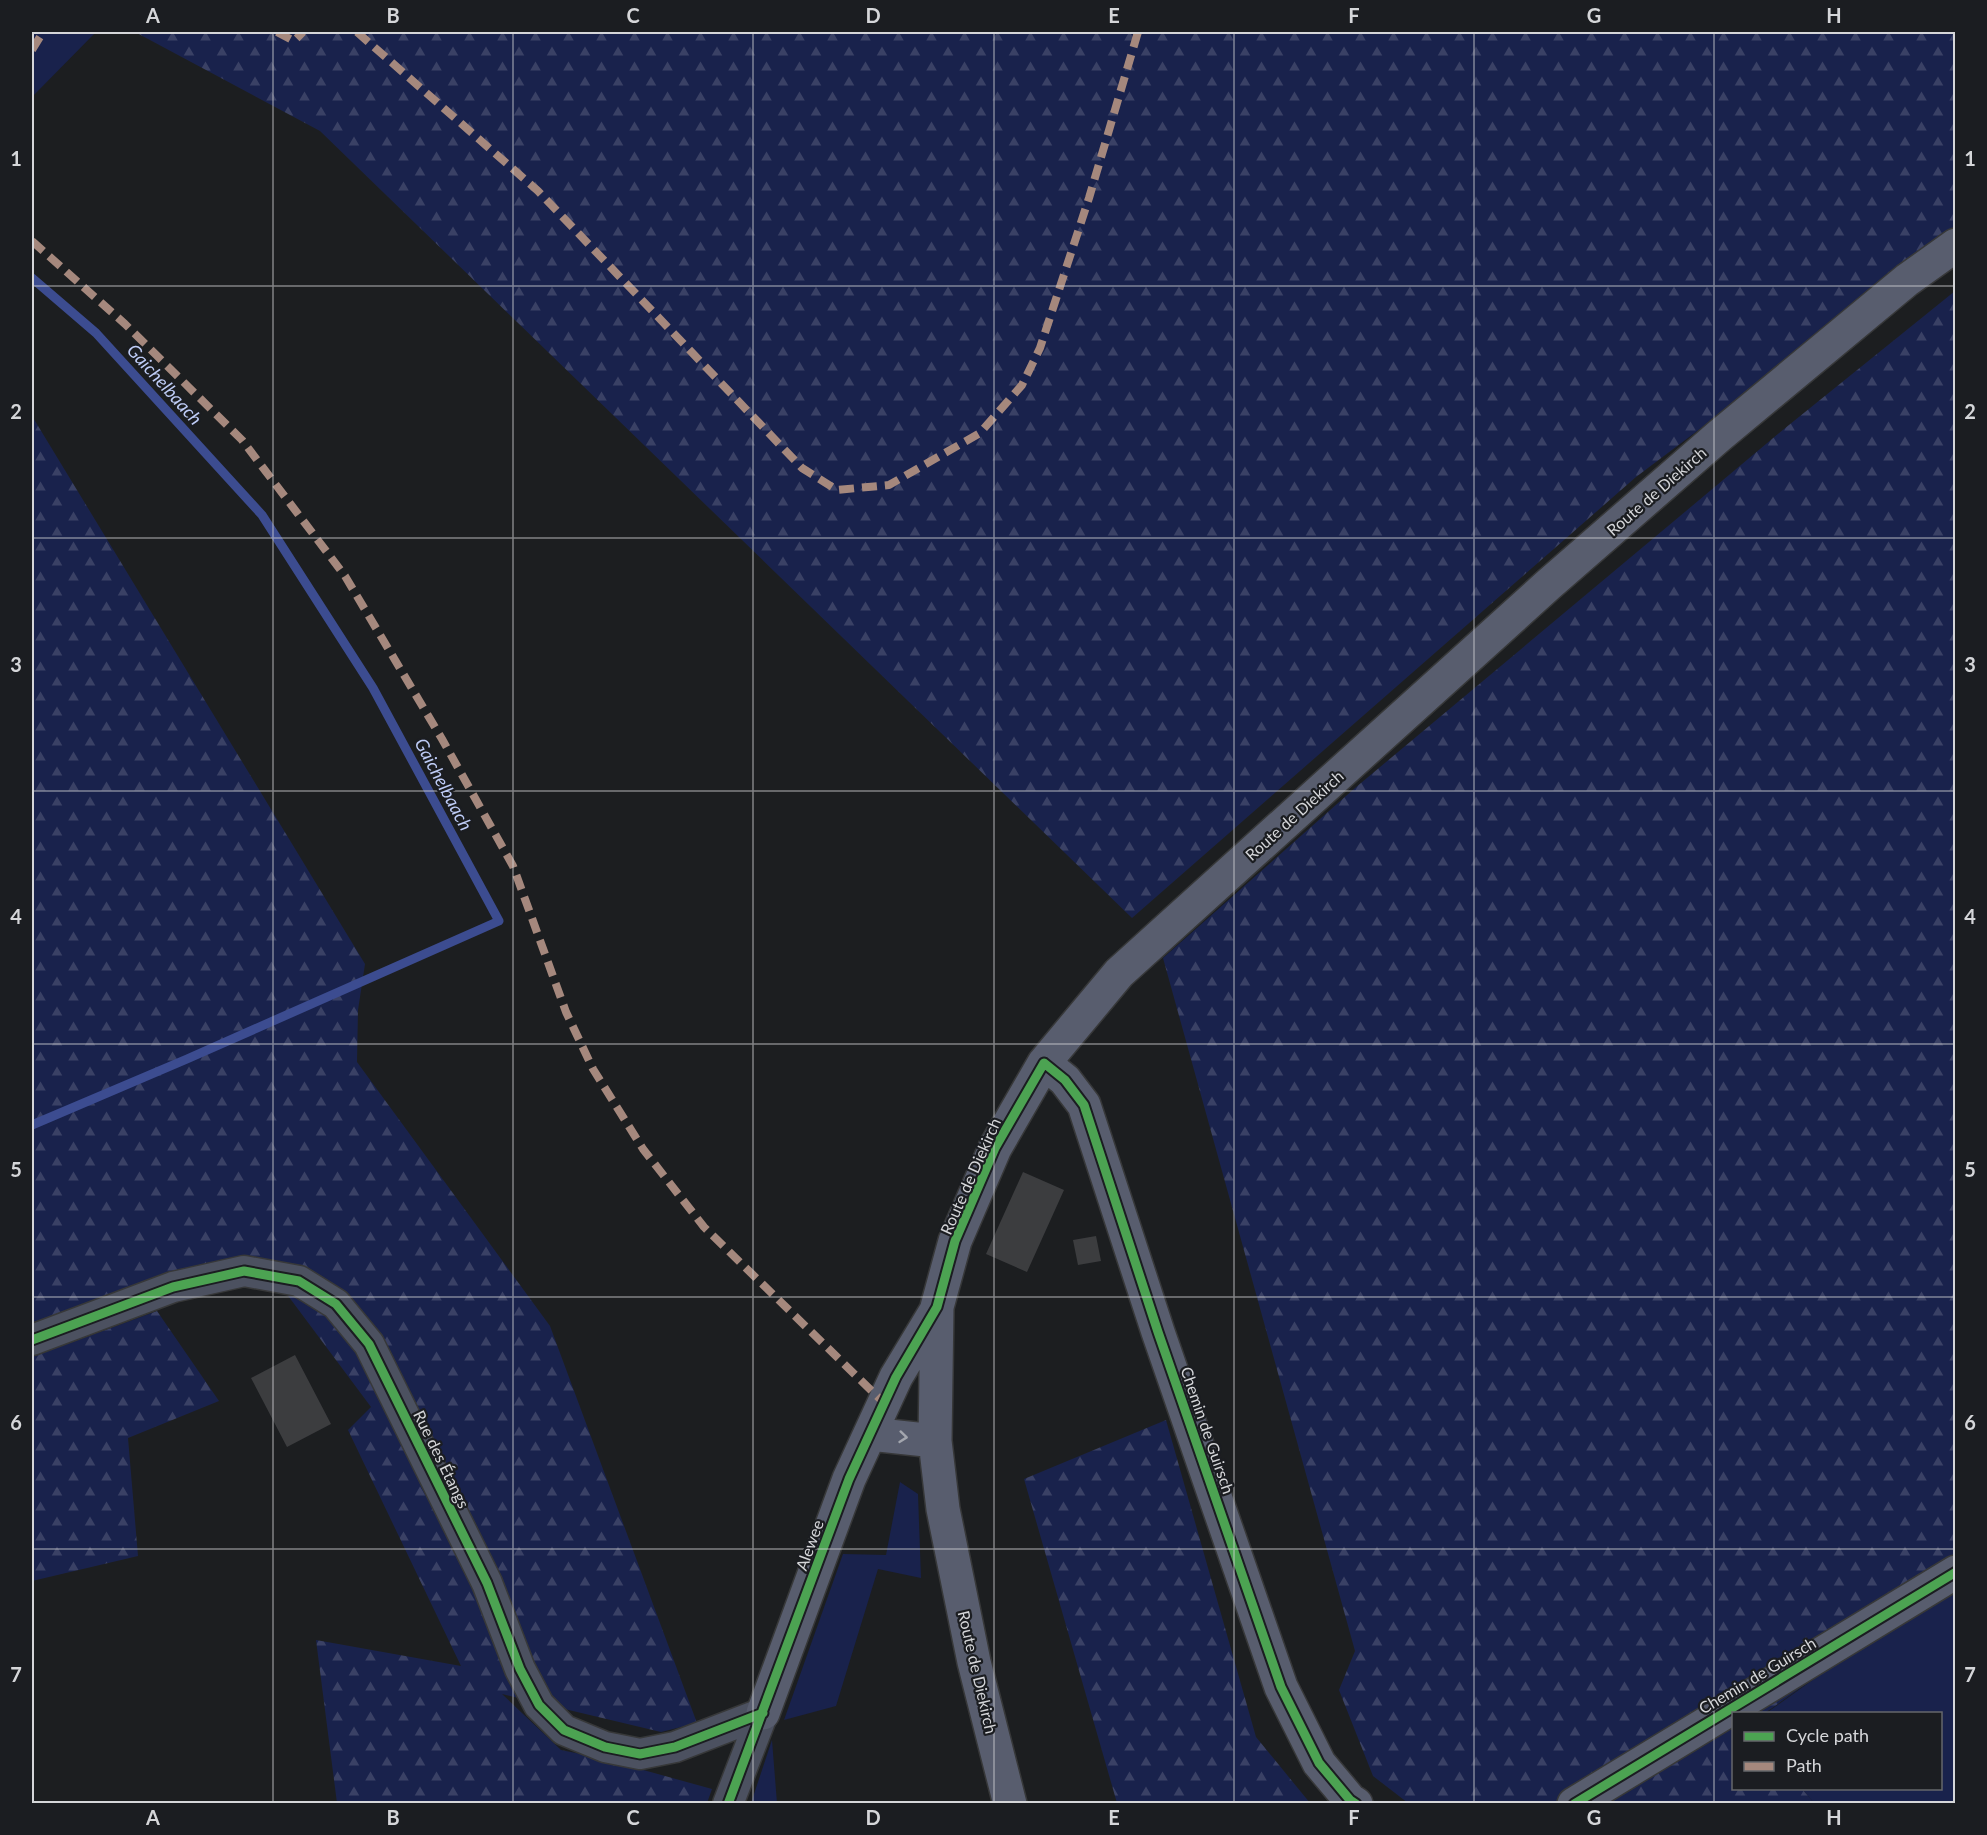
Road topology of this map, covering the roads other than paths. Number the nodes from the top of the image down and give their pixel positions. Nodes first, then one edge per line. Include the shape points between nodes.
1 (1956, 245) edge
2 (1044, 1063) junction
3 (938, 1307) junction
4 (32, 1340) edge
5 (936, 1377) junction
6 (890, 1390) junction
7 (870, 1434) junction
8 (936, 1441) junction
9 (1956, 1572) edge
10 (763, 1713) junction
11 (728, 1803) edge
12 (1010, 1803) edge
13 (1356, 1803) edge
14 (1574, 1803) edge

1 - 2 main road, Route de Diekirch via 1907,280 1719,436 1557,577 1119,973
2 - 3 main road, Route de Diekirch via 995,1148 955,1241
2 - 13 main road, Chemin de Guirsch via 1065,1080 1084,1105 1281,1687 1319,1763
3 - 5 main road, Route de Diekirch
3 - 6 main road, Alewee
4 - 10 street, Rue des Étangs via 173,1287 244,1272 299,1281 336,1304 369,1344 487,1583 520,1669 539,1705 564,1730 604,1747 640,1754 675,1747
5 - 6 main road
5 - 8 main road, Route de Diekirch
6 - 7 main road, Alewee
7 -> 8 main road
7 - 10 main road, Alewee via 849,1479
8 - 12 main road, Route de Diekirch via 943,1509 974,1662
9 - 14 main road, Chemin de Guirsch
10 - 11 street, Alewee

